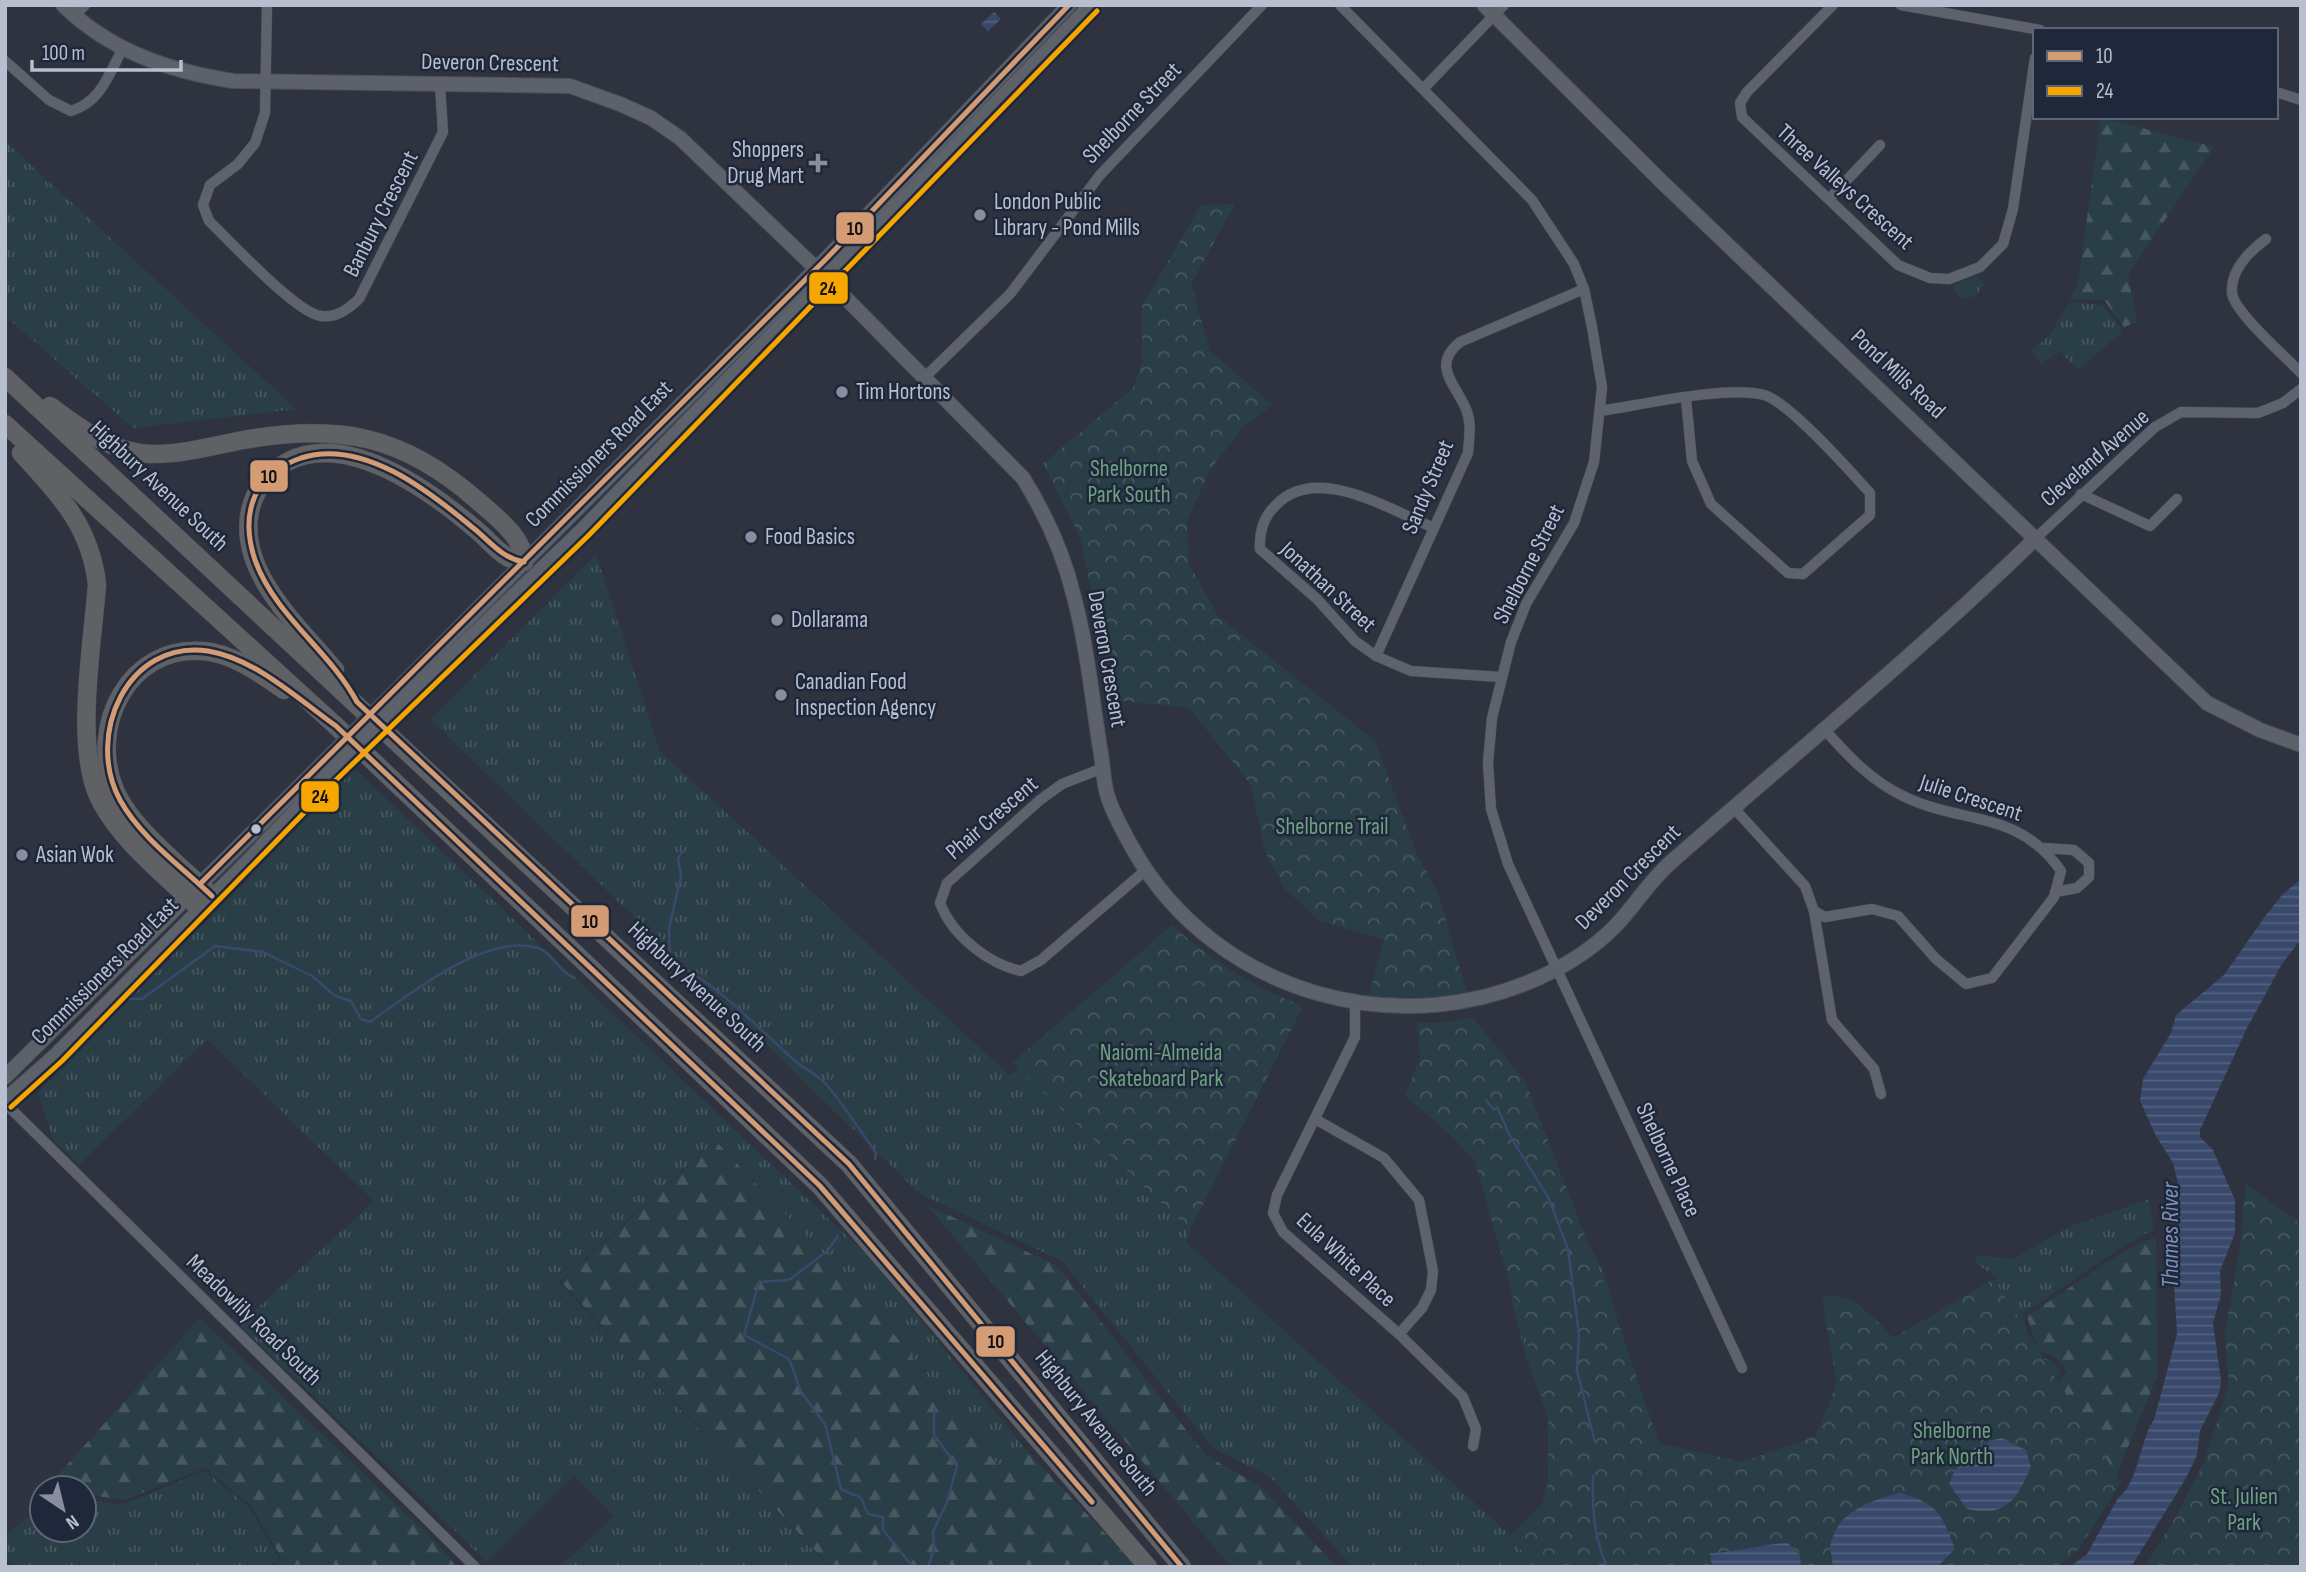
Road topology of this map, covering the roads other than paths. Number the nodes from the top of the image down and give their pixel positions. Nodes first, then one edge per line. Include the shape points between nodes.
1 (63, 5) edge
2 (85, 5) edge
3 (267, 5) edge
4 (1069, 5) edge
5 (1091, 5) edge
6 (1262, 5) edge
7 (1340, 5) edge
8 (1833, 5) edge
9 (1900, 5) edge
10 (1914, 7) edge
11 (1494, 9) edge
12 (74, 16) junction
13 (2033, 29) edge
14 (122, 48) junction
15 (5, 61) edge
16 (2033, 72) edge
17 (267, 80) junction
18 (440, 85) junction
19 (1423, 89) junction
20 (2278, 93) edge
21 (2301, 100) edge
22 (1880, 145) dead end
23 (1829, 199) junction
24 (2266, 239) dead end
25 (815, 268) junction
26 (827, 279) junction
27 (1584, 289) junction
28 (2301, 373) edge
29 (5, 375) edge
30 (925, 377) junction
31 (2301, 389) edge
32 (1686, 399) junction
33 (1600, 411) junction
34 (5, 424) edge
35 (5, 434) edge
36 (2081, 494) junction
37 (2177, 499) dead end
38 (1432, 527) junction
39 (2037, 537) junction
40 (530, 568) junction
41 (1376, 656) junction
42 (1501, 677) junction
43 (357, 702) junction
44 (336, 726) junction
45 (1824, 729) junction
46 (2301, 745) edge
47 (1103, 768) junction
48 (1733, 807) junction
49 (2044, 848) junction
50 (1147, 869) junction
51 (2055, 892) junction
52 (200, 896) junction
53 (1814, 911) junction
54 (1558, 968) junction
55 (1355, 1003) junction
56 (5, 1077) edge
57 (1881, 1094) dead end
58 (5, 1101) edge
59 (1315, 1119) junction
60 (1399, 1334) junction
61 (1742, 1368) dead end
62 (1474, 1446) dead end
63 (475, 1567) edge
64 (1148, 1567) edge
65 (1182, 1567) edge

1 - 12 main road, Deveron Crescent
2 - 12 street
3 - 17 street, Banbury Crescent
4 - 25 main road, Commissioners Road East
5 - 26 main road, Commissioners Road East
6 - 30 street, Shelborne Street via 1100,175 1010,294
7 - 19 street, Shelborne Street
8 - 23 street, Three Valleys Crescent via 1740,103 1742,117
9 - 10 street
10 - 13 street
11 - 19 street
11 - 39 main road, Pond Mills Road via 1662,182
12 - 14 main road, Deveron Crescent
14 - 15 street via 102,90 86,106 71,111 49,100
14 - 17 main road, Deveron Crescent via 205,77
16 - 23 street, Three Valleys Crescent via 2013,209 2003,244 1980,267 1950,279 1930,278 1898,265
17 - 18 main road, Deveron Crescent
17 - 18 street, Banbury Crescent via 265,113 255,143 210,185 202,205 209,221 299,307 320,316 337,315 359,299 443,132
18 - 25 main road, Deveron Crescent via 570,86 651,118 680,138
19 - 27 street, Shelborne Street via 1532,201 1574,264
20 - 21 street
22 - 23 street
24 - 28 street via 2249,251 2234,275 2232,295
25 - 26 main road, Deveron Crescent
25 - 40 main road, Commissioners Road East
26 - 30 main road, Deveron Crescent
26 - 40 main road, Commissioners Road East
27 - 33 street, Shelborne Street via 1602,387
27 - 38 street, Sandy Street via 1460,342 1449,352 1450,383 1467,411 1468,453
29 - 40 highway via 87,433 130,452 171,453 311,431 346,433 386,444 418,458 466,491 522,545
29 - 43 highway, Highbury Avenue South
30 - 47 main road, Deveron Crescent via 1023,478 1044,514 1075,598
31 - 36 street, Cleveland Avenue via 2258,413 2181,412 2155,427
32 - 32 street via 1740,391 1767,396 1797,419 1870,493 1870,515 1803,575 1788,573 1712,504 1692,461
32 - 33 street
33 - 42 street, Shelborne Street via 1594,462 1574,523 1526,604
34 - 44 highway
35 - 52 highway via 76,517 94,561 97,584 86,736 97,794 124,834
36 - 37 street via 2150,526
36 - 39 street, Cleveland Avenue
38 - 41 street, Sandy Street
38 - 41 street, Jonathan Street via 1365,499 1312,486 1289,491 1271,509 1259,533 1260,549
39 - 45 main road, Deveron Crescent
39 - 46 main road, Pond Mills Road via 2207,703
40 - 43 highway via 509,560 475,528 421,489 378,466 322,452 305,454 269,475 253,499 248,522 257,568
40 - 52 main road, Commissioners Road East, bridge
41 - 42 street, Jonathan Street via 1410,671
42 - 54 street, Shelborne Street via 1488,763 1492,808 1508,863
43 - 65 highway, Highbury Avenue South via 849,1164
44 - 52 highway via 249,668 205,651 168,653 132,676 112,715 108,769 133,817
44 - 64 highway via 820,1186
45 - 48 main road, Deveron Crescent
45 - 49 street, Julie Crescent via 1859,768 1906,798 2014,830
47 - 50 main road, Deveron Crescent via 1107,794
47 - 50 street, Phair Crescent via 1062,784 1040,800 947,883 940,903 947,920 995,964 1021,971 1041,960
48 - 53 street via 1805,886
48 - 54 main road, Deveron Crescent via 1668,865 1595,946
49 - 51 street, Julie Crescent via 2062,870
49 - 51 street, Julie Crescent via 2074,850 2089,863 2089,877 2077,888
50 - 55 main road, Deveron Crescent via 1184,917 1239,960 1309,991
51 - 53 street via 1992,978 1966,984 1898,916 1872,909 1825,917
52 - 56 main road, Commissioners Road East
52 - 58 main road, Commissioners Road East
53 - 57 street via 1832,1020 1874,1069
54 - 55 main road, Deveron Crescent via 1512,989 1449,1006
54 - 61 street, Shelborne Place
55 - 59 street, Eula White Place via 1355,1037
58 - 63 street, Meadowlily Road South
59 - 60 street, Eula White Place via 1277,1195 1273,1213 1283,1232
59 - 60 street via 1384,1158 1419,1200 1433,1271 1431,1290
60 - 62 street, Eula White Place via 1463,1397 1476,1429

